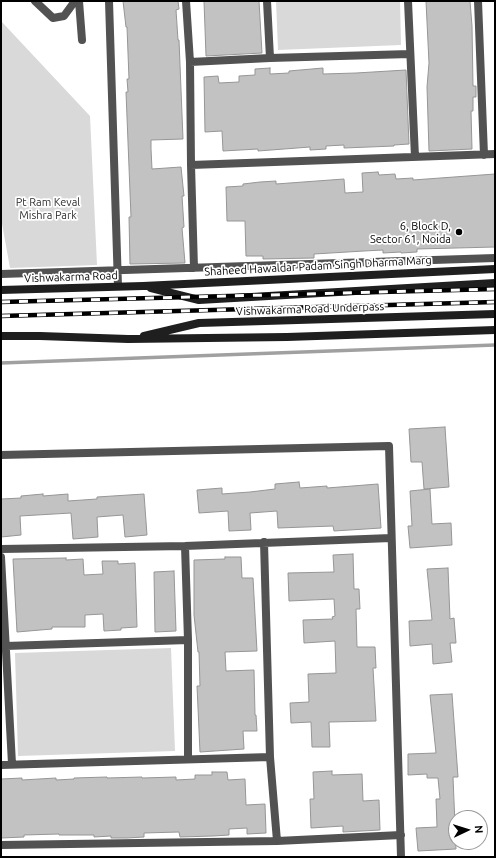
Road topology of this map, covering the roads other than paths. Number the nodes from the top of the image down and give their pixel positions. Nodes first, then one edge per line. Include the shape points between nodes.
1 (35, 1) edge
2 (75, 1) edge
3 (79, 1) edge
4 (109, 1) edge
5 (186, 1) edge
6 (267, 1) edge
7 (408, 1) edge
8 (478, 1) edge
9 (82, 40) dead end
10 (410, 54) junction
11 (270, 58) junction
12 (190, 62) junction
13 (495, 154) edge
14 (484, 155) junction
15 (415, 157) junction
16 (191, 166) junction
17 (495, 258) edge
18 (194, 268) junction
19 (495, 269) edge
20 (118, 270) junction
21 (1, 274) edge
22 (495, 283) edge
23 (118, 286) junction
24 (143, 286) junction
25 (1, 290) edge
26 (495, 314) edge
27 (495, 330) edge
28 (1, 336) edge
29 (128, 339) junction
30 (1, 456) edge
31 (391, 538) junction
32 (264, 542) junction
33 (185, 546) junction
34 (1, 549) edge
35 (1, 557) edge
36 (188, 640) junction
37 (6, 646) junction
38 (270, 757) junction
39 (188, 759) junction
40 (12, 764) junction
41 (1, 765) edge
42 (401, 835) junction
43 (277, 841) junction
44 (1, 845) edge
45 (401, 857) edge

1 - 2 street via 53,18 64,16
3 - 9 street
4 - 20 street
5 - 12 street
6 - 11 street
7 - 10 street
8 - 14 street
10 - 11 street
10 - 15 street
11 - 12 street
12 - 16 street
13 - 14 street
14 - 15 street
15 - 16 street
16 - 18 street
17 - 18 street
18 - 20 street
19 - 24 main road, Shaheed Hawaldar Padam Singh Dharma Marg
20 - 21 street
20 - 23 street
22 - 24 main road, Vishwakarma Road Underpass via 199,300
23 - 24 main road, Vishwakarma Road
23 - 25 main road, Vishwakarma Road
26 - 29 main road, Vishwakarma Road Underpass via 198,323
27 - 29 main road
28 - 29 main road
30 - 31 street via 389,446
31 - 32 street
31 - 42 street
32 - 33 street
32 - 38 street
33 - 34 street
33 - 36 street
35 - 37 street
36 - 37 street
36 - 39 street
37 - 40 street
38 - 39 street
38 - 43 street
39 - 40 street
40 - 41 street
42 - 43 street
42 - 45 street
43 - 44 street

